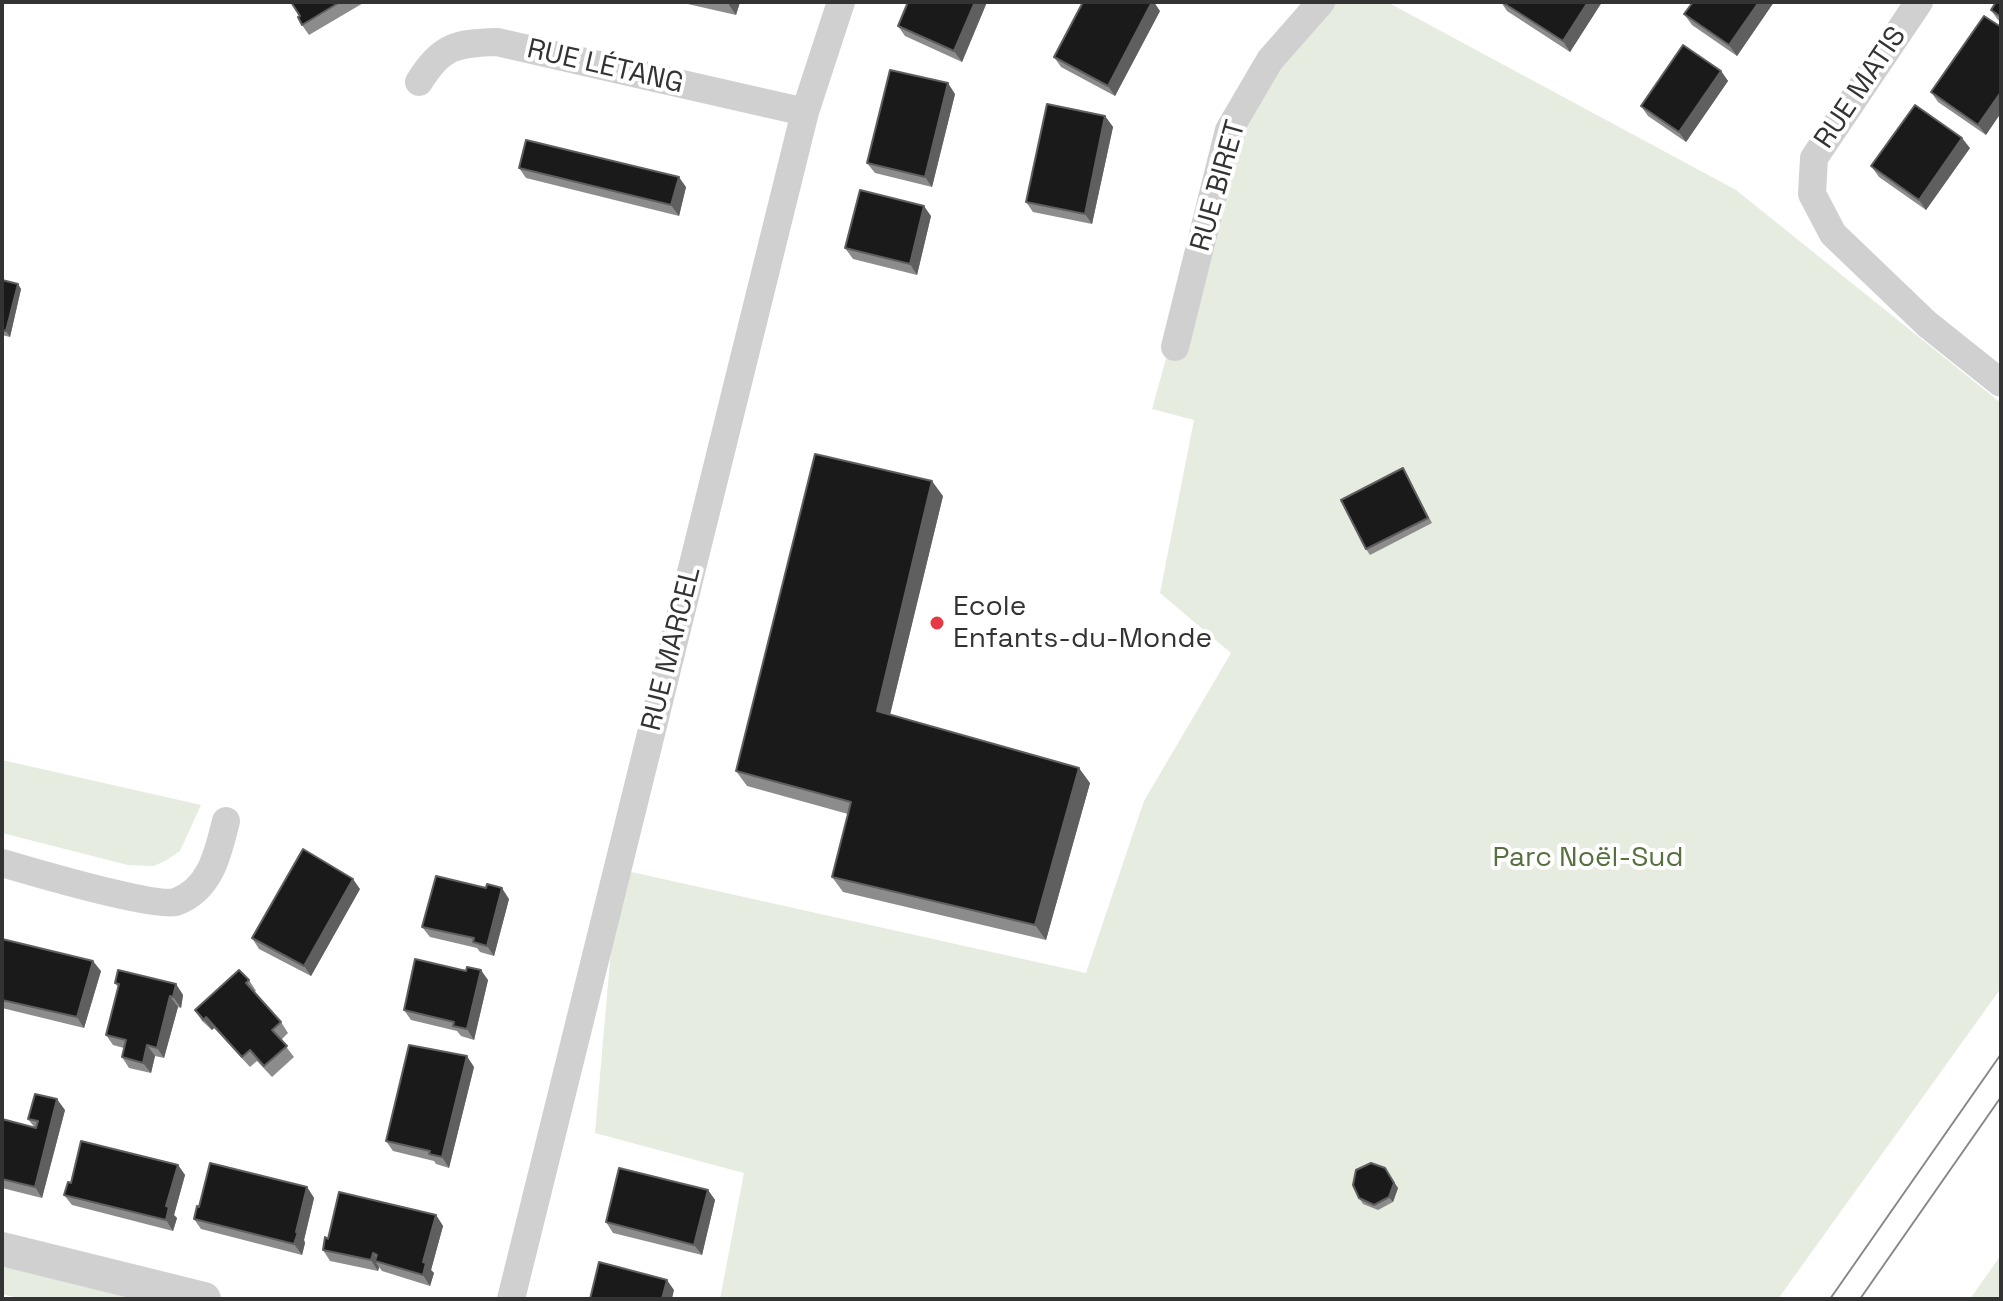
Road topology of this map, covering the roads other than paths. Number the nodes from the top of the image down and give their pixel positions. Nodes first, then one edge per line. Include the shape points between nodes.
1 (841, 2) edge
2 (1321, 2) edge
3 (1919, 2) edge
4 (419, 82) dead end
5 (805, 112) junction
6 (1175, 347) dead end
7 (2001, 383) edge
8 (226, 821) dead end
9 (2, 863) edge
10 (2, 1249) edge
11 (204, 1299) edge
12 (511, 1299) edge

1 - 5 street, RUE MARCEL
2 - 6 street, RUE BIRET via 1270,60 1229,130
3 - 7 street, RUE MATIS via 1814,158 1812,194 1833,234 1927,324
4 - 5 street, RUE LÉTANG via 448,49 497,42
5 - 12 street, RUE MARCEL
8 - 9 street via 214,867 195,890 174,903
10 - 11 street

